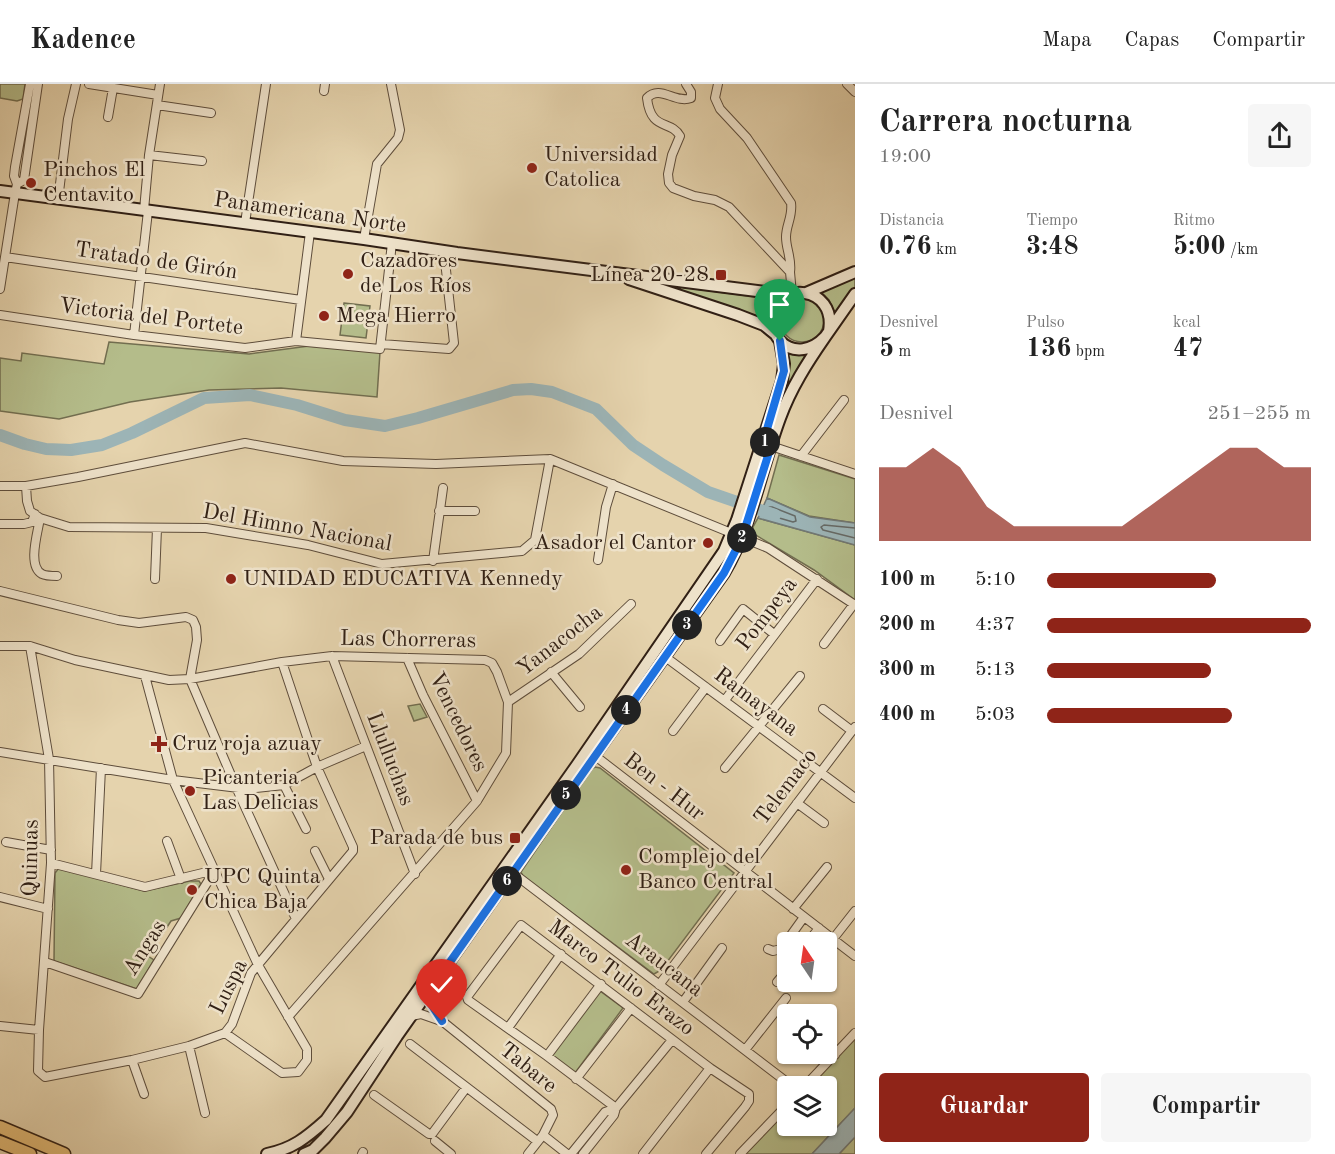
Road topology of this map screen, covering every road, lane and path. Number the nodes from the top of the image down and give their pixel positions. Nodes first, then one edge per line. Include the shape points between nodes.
1 (30, 84) edge
2 (38, 84) edge
3 (76, 84) edge
4 (89, 84) edge
5 (160, 84) edge
6 (266, 84) edge
7 (391, 84) edge
8 (686, 84) edge
9 (718, 84) edge
10 (847, 84) edge
11 (113, 88) junction
12 (855, 92) edge
13 (158, 95) junction
14 (157, 105) junction
15 (211, 113) dead end
16 (108, 117) dead end
17 (149, 155) junction
18 (202, 161) dead end
19 (16, 189) junction
20 (0, 191) edge
21 (58, 200) junction
22 (146, 211) junction
23 (245, 223) junction
24 (310, 232) junction
25 (364, 239) junction
26 (393, 243) junction
27 (444, 252) junction
28 (5, 257) junction
29 (790, 272) junction
30 (855, 272) edge
31 (1, 273) edge
32 (140, 277) junction
33 (647, 281) junction
34 (0, 289) edge
35 (806, 293) junction
36 (855, 294) edge
37 (791, 295) junction
38 (301, 300) junction
39 (0, 315) edge
40 (827, 334) junction
41 (134, 335) junction
42 (778, 337) junction
43 (296, 341) junction
44 (381, 344) junction
45 (844, 400) dead end
46 (765, 436) junction
47 (771, 446) junction
48 (801, 456) junction
49 (550, 459) junction
50 (854, 472) edge
51 (613, 484) junction
52 (753, 485) junction
53 (0, 486) edge
54 (26, 486) junction
55 (443, 488) dead end
56 (439, 511) junction
57 (475, 511) dead end
58 (38, 516) junction
59 (0, 524) edge
60 (157, 528) junction
61 (737, 536) junction
62 (598, 560) dead end
63 (433, 561) junction
64 (57, 576) dead end
65 (155, 579) dead end
66 (817, 579) junction
67 (0, 591) edge
68 (631, 604) dead end
69 (854, 605) edge
70 (774, 634) junction
71 (720, 641) dead end
72 (824, 644) dead end
73 (0, 646) edge
74 (30, 646) junction
75 (332, 656) junction
76 (664, 656) junction
77 (407, 658) junction
78 (282, 662) junction
79 (551, 672) junction
80 (145, 676) junction
81 (800, 676) dead end
82 (190, 679) junction
83 (706, 687) junction
84 (725, 700) junction
85 (508, 702) junction
86 (580, 707) dead end
87 (823, 709) dead end
88 (760, 727) junction
89 (853, 729) edge
90 (673, 731) dead end
91 (366, 746) junction
92 (0, 752) edge
93 (594, 755) junction
94 (49, 759) junction
95 (317, 767) junction
96 (101, 768) junction
97 (725, 768) dead end
98 (820, 773) junction
99 (173, 780) junction
100 (284, 785) junction
101 (236, 787) junction
102 (855, 798) edge
103 (477, 801) junction
104 (797, 802) junction
105 (824, 823) dead end
106 (306, 829) dead end
107 (166, 841) dead end
108 (6, 842) dead end
109 (51, 850) junction
110 (315, 851) dead end
111 (51, 863) junction
112 (827, 867) dead end
113 (215, 870) junction
114 (745, 872) junction
115 (513, 873) junction
116 (96, 874) junction
117 (415, 874) junction
118 (181, 879) junction
119 (329, 879) junction
120 (0, 897) edge
121 (48, 909) junction
122 (793, 909) junction
123 (855, 911) edge
124 (804, 917) junction
125 (296, 919) junction
126 (819, 928) junction
127 (816, 932) edge
128 (824, 932) edge
129 (837, 934) edge
130 (837, 942) edge
131 (722, 948) dead end
132 (768, 949) dead end
133 (561, 954) junction
134 (855, 956) edge
135 (45, 962) junction
136 (258, 965) junction
137 (601, 984) junction
138 (659, 985) junction
139 (426, 996) junction
140 (786, 998) dead end
141 (683, 1002) junction
142 (631, 1008) junction
143 (411, 1016) junction
144 (288, 1017) junction
145 (442, 1021) junction
146 (0, 1026) edge
147 (508, 1028) junction
148 (39, 1030) junction
149 (225, 1033) junction
150 (855, 1033) edge
151 (672, 1040) junction
152 (410, 1044) dead end
153 (189, 1046) junction
154 (745, 1050) junction
155 (837, 1053) edge
156 (547, 1056) junction
157 (132, 1060) junction
158 (826, 1064) edge
159 (710, 1068) junction
160 (38, 1071) joint
161 (779, 1076) edge
162 (815, 1076) edge
163 (576, 1078) junction
164 (466, 1088) junction
165 (144, 1094) dead end
166 (374, 1095) dead end
167 (616, 1108) junction
168 (205, 1113) dead end
169 (777, 1115) edge
170 (0, 1127) edge
171 (540, 1138) junction
172 (435, 1141) dead end
173 (0, 1142) edge
174 (0, 1150) edge
175 (59, 1152) edge
176 (3, 1154) edge
177 (30, 1154) edge
178 (77, 1154) edge
179 (267, 1154) edge
180 (304, 1154) edge
181 (451, 1154) edge
182 (528, 1154) edge
183 (569, 1154) edge
184 (583, 1154) edge
185 (643, 1154) edge
186 (706, 1154) edge
187 (740, 1154) edge

1 - 19 street via 15,167
2 - 19 street via 24,180
3 - 21 street
4 - 11 street
5 - 13 street
6 - 23 street
7 - 25 street via 400,135 377,164
8 - 29 street via 691,98 686,100 656,92 647,98 652,116 680,136 672,155 669,183 729,207
9 - 29 street via 715,98 720,109 747,138 791,203 793,213 786,240
10 - 12 street
11 - 13 street
11 - 16 street
13 - 14 street
14 - 15 street
14 - 17 street
17 - 18 street
17 - 22 street
19 - 20 main road, Panamericana Norte
19 - 21 main road, Panamericana Norte
19 - 28 street
21 - 22 main road, Panamericana Norte
22 - 23 main road, Panamericana Norte
22 - 32 street
23 - 24 main road, Panamericana Norte
24 - 25 main road, Panamericana Norte
24 - 38 street
25 - 26 main road, Panamericana Norte
26 - 27 main road, Panamericana Norte
26 - 44 street
27 - 33 main road, Panamericana Norte
27 - 44 street via 454,343 449,349
28 - 31 street
28 - 32 street, Tratado de Girón
29 - 37 street
30 - 35 main road
31 - 34 street
32 - 38 street, Tratado de Girón
32 - 41 street
33 - 37 main road, Panamericana Norte
33 - 42 main road, Panamericana Norte via 755,321
35 - 37 main road
35 - 40 main road via 816,296 829,311
36 - 40 main road
37 - 42 main road via 776,308 773,317
38 - 43 street
39 - 41 street, Victoria del Portete
40 - 42 main road via 820,344 804,350 795,349
40 - 47 main road via 788,399
41 - 43 street, Victoria del Portete via 245,348
42 - 46 main road via 784,371
43 - 44 street, Victoria del Portete via 380,349
45 - 48 street
46 - 47 street via 765,443
46 - 52 main road
47 - 48 street
47 - 52 main road
48 - 50 street
49 - 51 street
49 - 54 street via 436,464 343,461 245,442
49 - 63 street, Del Himno Nacional via 535,540 530,546 522,551
51 - 61 street
51 - 62 street
52 - 61 main road
53 - 54 street
54 - 58 street via 30,511
55 - 56 street
56 - 57 street
56 - 63 street
58 - 59 street via 24,524
58 - 60 street, Del Himno Nacional via 69,527
58 - 64 street via 35,563 44,575
60 - 63 street, Del Himno Nacional via 206,528 308,545 381,564
60 - 65 street
61 - 66 street via 768,548
61 - 76 main road via 720,579
61 - 179 main road via 326,1120 286,1150
66 - 69 street
66 - 70 street, Pompeya
67 - 82 street via 139,623 190,618 197,640
68 - 79 street, Yanacocha via 579,654
69 - 72 street
70 - 71 street via 743,609
70 - 84 street, Pompeya
73 - 74 street, Las Chorreras
74 - 80 street, Las Chorreras
74 - 94 street, Quinuas
75 - 77 street, Las Chorreras
75 - 78 street, Las Chorreras
75 - 91 street, Llulluchas
76 - 83 street, Ramayana
76 - 93 main road
77 - 85 street, Las Chorreras via 492,663
77 - 103 street, Vencedores
78 - 82 street, Las Chorreras
78 - 95 street, Luspa
79 - 85 street, Yanacocha
79 - 86 street
80 - 82 street, Las Chorreras
80 - 99 street
81 - 88 street
82 - 101 street
83 - 84 street, Ramayana
83 - 90 street
84 - 88 street, Ramayana
85 - 103 street, Las Chorreras via 506,753
87 - 89 street
88 - 97 street
88 - 98 street, Ramayana
89 - 98 street, Telemaco
91 - 95 street
91 - 117 street, Llulluchas
92 - 94 street
93 - 114 street, Ben - Hur
93 - 115 main road
94 - 96 street
94 - 109 street, Quinuas
95 - 100 street
95 - 119 street, Luspa via 353,848
96 - 99 street
96 - 116 street
98 - 102 street, Ramayana
98 - 104 street, Telemaco
99 - 101 street
99 - 113 street
100 - 101 street
100 - 106 street
101 - 125 street
103 - 117 street, Las Chorreras
104 - 105 street
104 - 114 street, Telemaco
107 - 118 street
108 - 109 street
109 - 111 street, Quinuas
110 - 119 street
111 - 116 street
111 - 121 street, Quinuas
112 - 122 street
113 - 118 street
113 - 135 street, Angas via 138,994
113 - 136 street
114 - 122 street, Ben - Hur
114 - 138 street, Telemaco
115 - 138 street, Araucana
115 - 139 main road
116 - 118 street via 145,887
117 - 144 street, Las Chorreras
119 - 125 street, Luspa
120 - 121 street
121 - 135 street, Quinuas
122 - 124 street, Ben - Hur
123 - 129 street
124 - 126 street, Ben - Hur
124 - 132 street via 781,949
125 - 136 street, Luspa
126 - 127 street
126 - 128 street, Ben - Hur
130 - 134 street, Ben - Hur
131 - 141 street
133 - 137 street, Marco Tulio Erazo
133 - 147 street
133 - 147 street, Marco Tulio Erazo via 521,925 467,998
135 - 148 street, Quinuas
136 - 144 street
136 - 149 street, Luspa
137 - 142 street, Marco Tulio Erazo
137 - 156 street
138 - 141 street, Araucana
139 - 143 main road
139 - 145 street, Tabare
140 - 154 street
141 - 154 street, Araucana
142 - 151 street, Marco Tulio Erazo
142 - 163 street
143 - 145 street, Tabare via 421,1014
143 - 180 main road via 336,1126
144 - 149 street via 308,1055 308,1060 293,1074 282,1073
145 - 171 street, Tabare via 551,1109 553,1115
146 - 148 street
147 - 156 street, Marco Tulio Erazo
148 - 160 street, Quinuas
149 - 153 street, Luspa
150 - 155 street
151 - 159 street, Marco Tulio Erazo
151 - 167 street
152 - 164 street
153 - 157 street, Luspa
153 - 168 street
154 - 161 street, Araucana
156 - 163 street, Marco Tulio Erazo
157 - 160 street, Luspa via 45,1077
157 - 165 street
158 - 162 street
159 - 185 street
159 - 186 street, Marco Tulio Erazo via 749,1094 749,1101
163 - 167 street, Marco Tulio Erazo
164 - 166 street via 432,1134
164 - 171 street
167 - 183 street via 604,1112
167 - 184 street
169 - 187 street
170 - 175 main road
171 - 182 street, Tabare
171 - 183 street
172 - 181 street
173 - 177 main road
174 - 176 main road
175 - 178 main road

